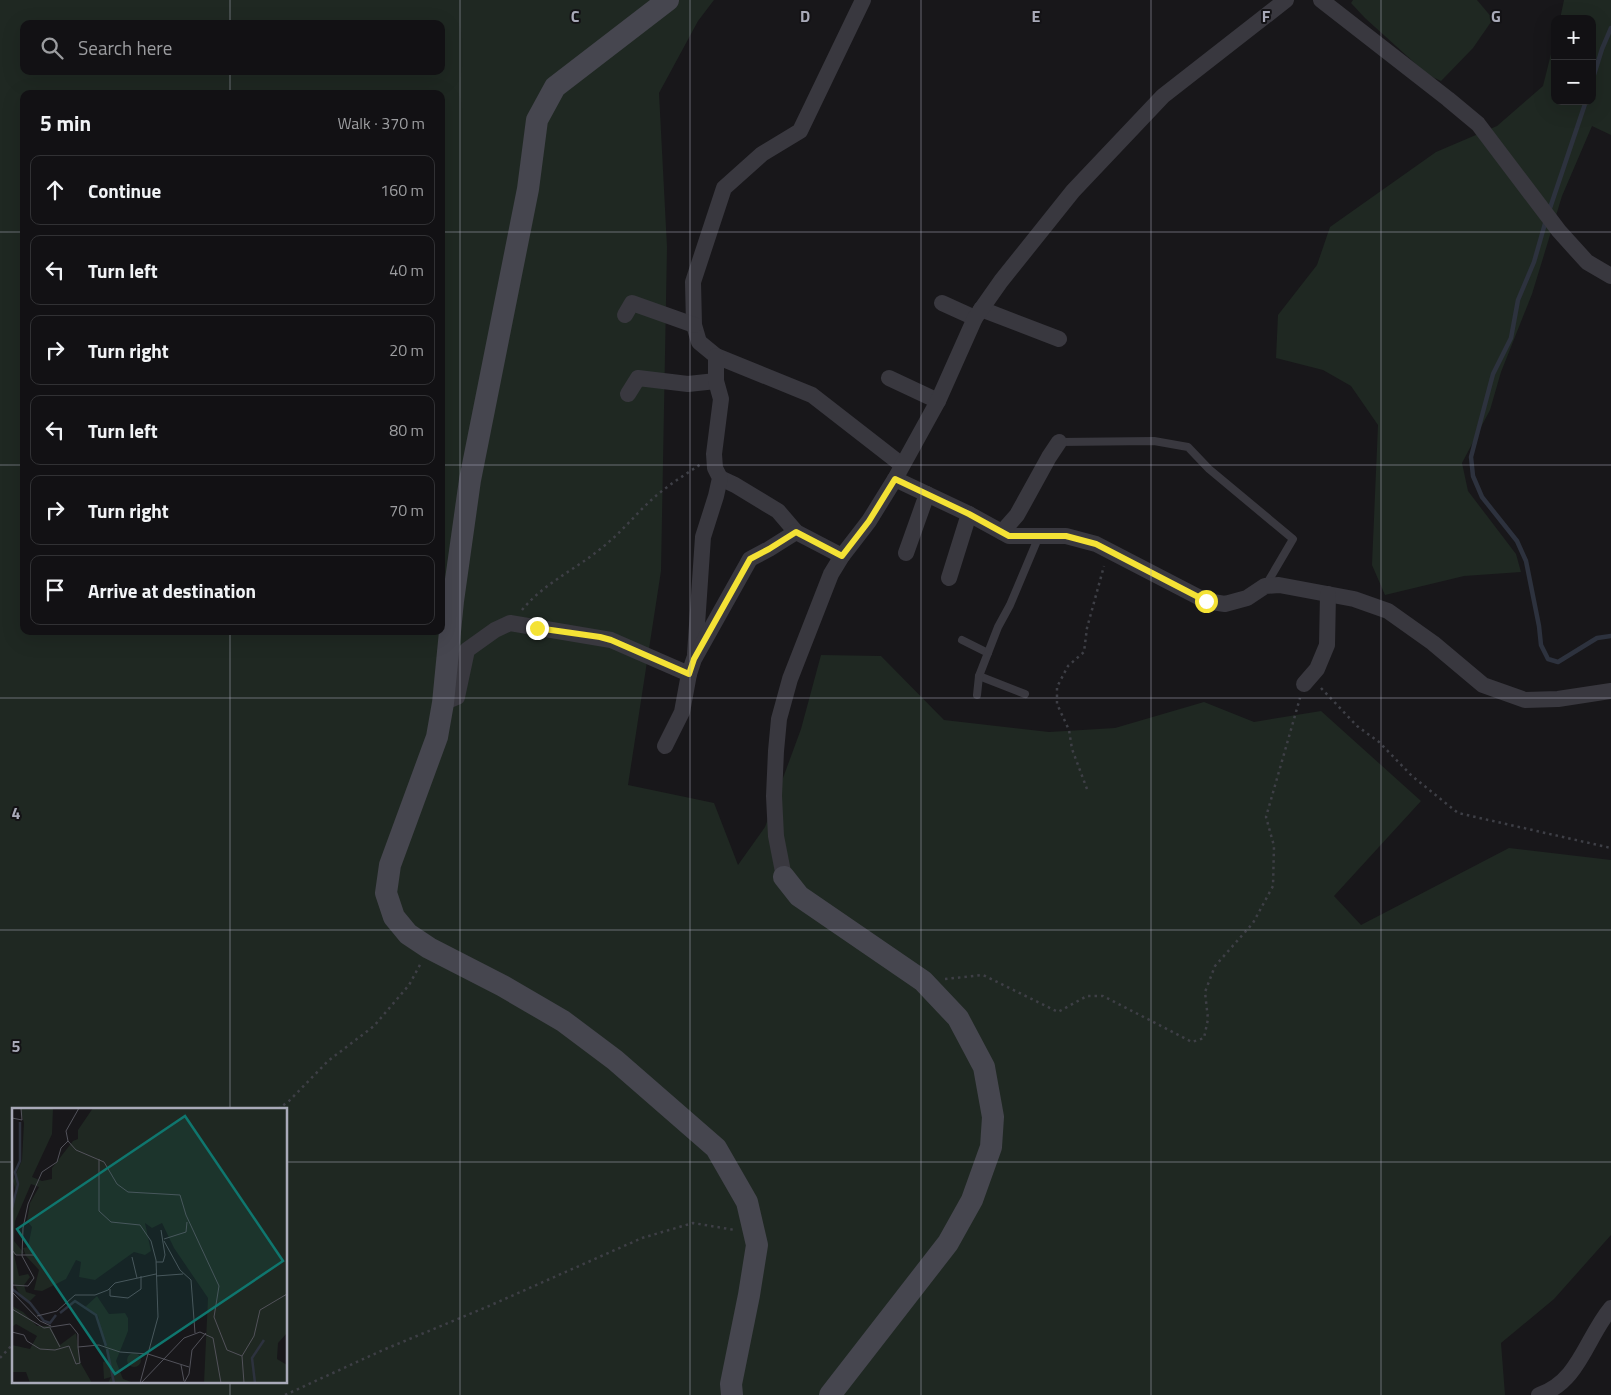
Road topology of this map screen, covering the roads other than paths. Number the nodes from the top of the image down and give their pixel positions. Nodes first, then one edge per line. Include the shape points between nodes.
1 (668, 0) edge
2 (863, 0) edge
3 (1286, 0) edge
4 (1321, 0) edge
5 (1611, 276) edge
6 (942, 303) dead end
7 (978, 314) junction
8 (625, 315) dead end
9 (694, 325) junction
10 (1059, 340) dead end
11 (716, 356) junction
12 (889, 378) dead end
13 (716, 382) junction
14 (628, 394) dead end
15 (938, 401) junction
16 (1059, 442) joint
17 (899, 472) junction
18 (720, 478) junction
19 (927, 494) junction
20 (969, 514) junction
21 (796, 532) junction
22 (1002, 532) junction
23 (1039, 536) junction
24 (906, 553) dead end
25 (842, 556) junction
26 (949, 578) dead end
27 (1265, 586) junction
28 (1328, 594) junction
29 (962, 640) dead end
30 (988, 653) junction
31 (692, 667) junction
32 (979, 676) junction
33 (1304, 684) road end
34 (1611, 691) edge
35 (1025, 694) dead end
36 (977, 695) dead end
37 (443, 703) junction
38 (665, 746) dead end
39 (784, 877) joint
40 (1611, 1308) edge
41 (732, 1395) edge
42 (830, 1395) edge
43 (1539, 1395) edge

1 - 37 street via 555,87 537,120 528,189 470,480
2 - 9 street via 800,131 762,154 724,188 693,282
3 - 7 street via 1163,96 1073,191
4 - 5 street via 1478,124 1559,231 1587,262
6 - 7 street
7 - 10 street
7 - 15 street
8 - 9 street via 632,303
9 - 11 street via 699,342
11 - 13 street
11 - 17 street via 812,395 855,427
12 - 15 street
13 - 14 street via 688,384 638,378
13 - 18 street via 721,399 714,454
15 - 17 street
16 - 22 street via 1017,515
16 - 27 lane via 1154,441 1188,447 1209,469 1293,538
17 - 19 street
17 - 25 street via 869,521
18 - 21 street via 778,511
18 - 31 street via 702,536
19 - 20 street
19 - 24 street
20 - 22 street
20 - 26 street
21 - 25 street
21 - 31 street via 750,559
22 - 23 street via 1009,536
23 - 27 street via 1066,536 1096,544 1206,601 1225,604 1247,598
23 - 30 lane
25 - 39 street via 831,574 793,670 779,719 774,796 776,836
27 - 28 street via 1280,584
28 - 33 street via 1327,645 1317,669
28 - 34 street via 1388,611 1483,685 1525,700
29 - 30 lane
30 - 32 lane
31 - 37 street via 611,640 510,623 467,650 457,697
31 - 38 street via 682,712
32 - 35 lane
32 - 36 lane
37 - 41 street via 438,737 390,865 386,893 394,917 408,934 429,948 563,1021 615,1060 716,1148 747,1202 757,1245 731,1384
39 - 42 street via 799,896 923,981 958,1018 984,1067 993,1117 991,1146 972,1200 948,1243
40 - 43 street via 1571,1374 1552,1391

